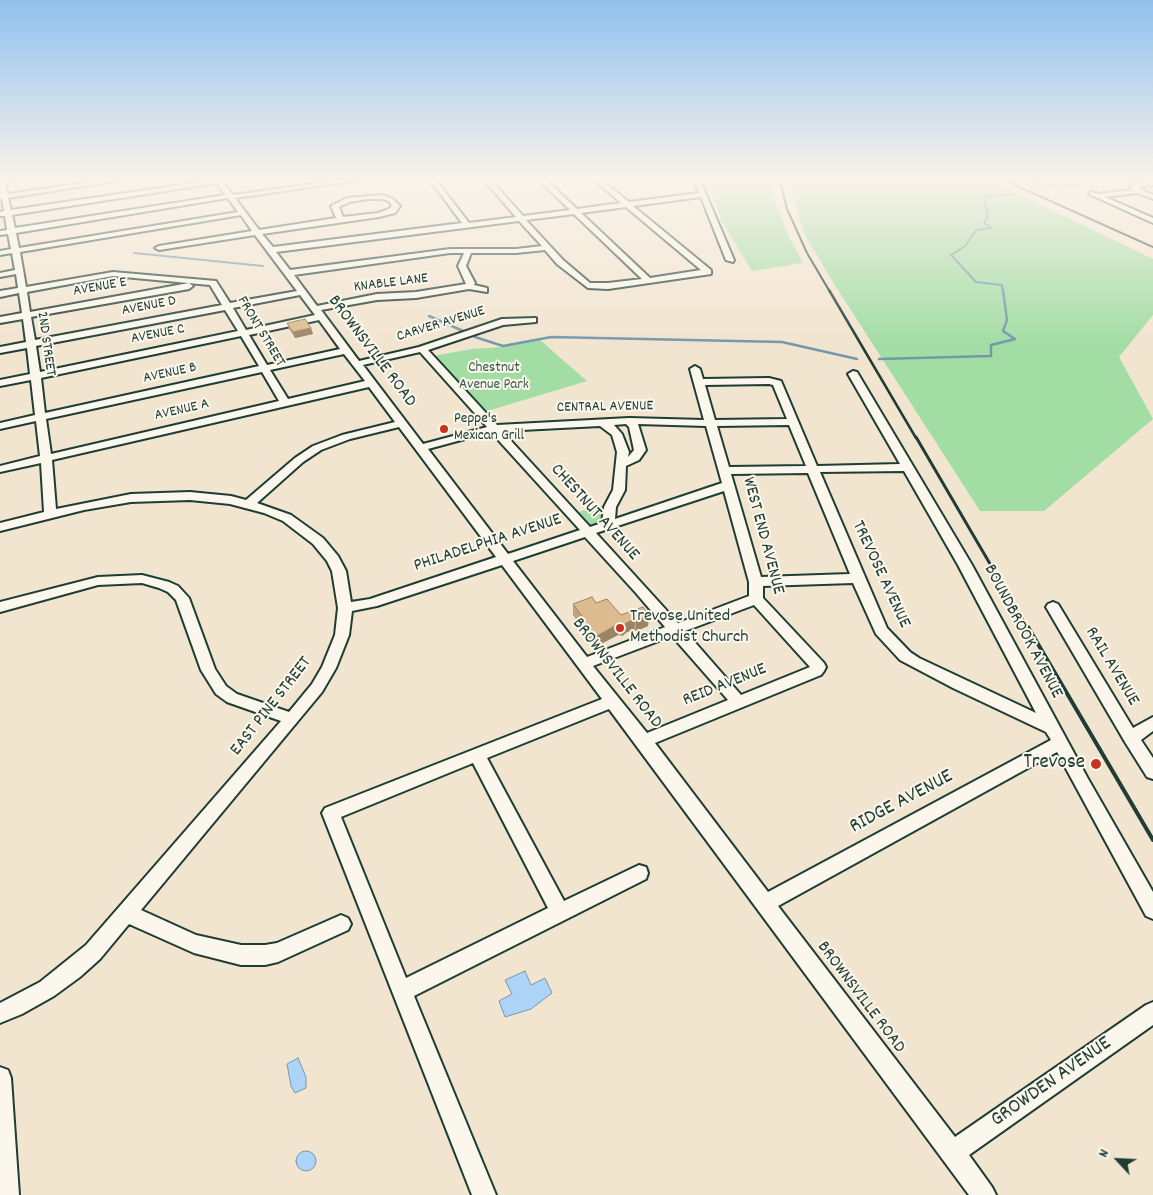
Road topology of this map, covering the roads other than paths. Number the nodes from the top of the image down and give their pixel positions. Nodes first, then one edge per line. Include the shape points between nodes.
1 (258, 233) edge
2 (12, 234) edge
3 (115, 234) edge
4 (253, 234) edge
5 (398, 234) edge
6 (535, 234) edge
7 (599, 234) edge
8 (662, 234) edge
9 (719, 234) edge
10 (159, 248) dead end
11 (547, 248) junction
12 (15, 250) junction
13 (271, 250) junction
14 (469, 250) junction
15 (0, 253) edge
16 (730, 260) dead end
17 (20, 271) junction
18 (288, 273) junction
19 (0, 275) edge
20 (648, 280) junction
21 (206, 282) junction
22 (469, 286) junction
23 (23, 290) junction
24 (484, 290) dead end
25 (303, 292) junction
26 (0, 294) edge
27 (227, 306) junction
28 (318, 313) junction
29 (26, 315) junction
30 (0, 320) edge
31 (533, 320) dead end
32 (245, 333) junction
33 (31, 344) junction
34 (422, 349) junction
35 (0, 350) edge
36 (347, 350) junction
37 (357, 364) junction
38 (266, 368) junction
39 (696, 369) dead end
40 (853, 374) dead end
41 (35, 376) junction
42 (699, 382) junction
43 (0, 383) edge
44 (371, 383) junction
45 (285, 402) junction
46 (40, 418) junction
47 (629, 421) junction
48 (601, 422) junction
49 (794, 422) junction
50 (402, 423) junction
51 (711, 423) junction
52 (0, 426) edge
53 (494, 428) junction
54 (420, 448) junction
55 (46, 459) junction
56 (621, 464) junction
57 (908, 468) junction
58 (0, 469) edge
59 (814, 469) junction
60 (725, 471) junction
61 (729, 485) junction
62 (249, 504) junction
63 (50, 515) junction
64 (608, 525) junction
65 (0, 527) edge
66 (587, 531) junction
67 (504, 559) junction
68 (858, 578) junction
69 (756, 582) junction
70 (756, 599) junction
71 (0, 607) edge
72 (1053, 607) dead end
73 (345, 608) junction
74 (674, 629) junction
75 (584, 663) junction
76 (819, 667) joint
77 (612, 701) junction
78 (739, 703) junction
79 (292, 719) junction
80 (1153, 723) edge
81 (1051, 727) junction
82 (1131, 738) junction
83 (644, 741) junction
84 (1060, 743) junction
85 (477, 755) junction
86 (1153, 772) edge
87 (640, 872) dead end
88 (765, 903) junction
89 (1153, 910) edge
90 (560, 912) junction
91 (126, 913) junction
92 (341, 924) dead end
93 (401, 991) junction
94 (1153, 1012) edge
95 (0, 1013) edge
96 (0, 1078) edge
97 (952, 1153) junction
98 (7, 1195) edge
99 (484, 1195) edge
100 (984, 1195) edge

1 - 13 street, BROWNSVILLE ROAD
2 - 12 street, 2ND STREET
3 - 12 street
4 - 10 street
5 - 13 street
6 - 11 street
7 - 20 street
8 - 20 street via 708,272
9 - 16 street
11 - 14 street
11 - 20 street via 566,268 592,286
12 - 15 street
12 - 17 street, 2ND STREET
13 - 18 street, BROWNSVILLE ROAD
14 - 18 street
14 - 22 street via 462,266 471,283
17 - 19 street
17 - 23 street, 2ND STREET
18 - 25 street, BROWNSVILLE ROAD
21 - 23 street via 113,274
21 - 27 street, FRONT STREET via 215,284
21 - 29 street, AVENUE E
22 - 24 street
22 - 28 street, KNABLE LANE via 416,295 377,297
23 - 26 street
23 - 29 street, 2ND STREET
25 - 27 street, AVENUE D
25 - 28 street, BROWNSVILLE ROAD
27 - 32 street, FRONT STREET
27 - 33 street, AVENUE D
28 - 32 street, AVENUE C
28 - 36 street, BROWNSVILLE ROAD
29 - 30 street, AVENUE E
29 - 33 street, 2ND STREET
31 - 34 street, CARVER AVENUE via 502,322
32 - 38 street, FRONT STREET
32 - 41 street, AVENUE C
33 - 35 street, AVENUE D
33 - 41 street, 2ND STREET
34 - 37 street, CARVER AVENUE
34 - 53 street, CHESTNUT AVENUE
36 - 37 street, BROWNSVILLE ROAD
36 - 38 street, AVENUE B
37 - 44 street, BROWNSVILLE ROAD
38 - 45 street, FRONT STREET
38 - 46 street, AVENUE B
39 - 42 street, WEST END AVENUE
40 - 57 street, BOUNDBROOK AVENUE
41 - 43 street, AVENUE C
41 - 46 street, 2ND STREET
42 - 49 street, TREVOSE AVENUE via 777,383
42 - 51 street, WEST END AVENUE
44 - 45 street, AVENUE A
44 - 50 street, BROWNSVILLE ROAD
45 - 55 street, AVENUE A
46 - 52 street, AVENUE B
46 - 55 street, 2ND STREET
47 - 48 street, CENTRAL AVENUE
47 - 51 street, CENTRAL AVENUE
47 - 56 street via 634,426 640,450 635,458
48 - 53 street, CENTRAL AVENUE
48 - 56 street via 608,425 620,440
49 - 51 street, CENTRAL AVENUE
49 - 59 street, TREVOSE AVENUE
50 - 54 street, BROWNSVILLE ROAD
50 - 62 street via 346,436 318,448 299,460
51 - 60 street, WEST END AVENUE
53 - 54 street, CENTRAL AVENUE
53 - 66 street, CHESTNUT AVENUE
54 - 67 street, BROWNSVILLE ROAD
55 - 58 street, AVENUE A
55 - 63 street, 2ND STREET
56 - 64 street via 619,490 610,508
57 - 59 street
57 - 81 street, BOUNDBROOK AVENUE
59 - 60 street
59 - 68 street, TREVOSE AVENUE
60 - 61 street, WEST END AVENUE
61 - 64 street, PHILADELPHIA AVENUE
61 - 69 street, WEST END AVENUE
62 - 63 street, EAST PINE STREET via 210,497 156,496 106,502
62 - 73 street, EAST PINE STREET via 287,518 318,541 339,570
63 - 65 street, EAST PINE STREET
64 - 66 street, PHILADELPHIA AVENUE
66 - 67 street, PHILADELPHIA AVENUE
66 - 74 street, CHESTNUT AVENUE
67 - 73 street, PHILADELPHIA AVENUE via 372,603
67 - 75 street, BROWNSVILLE ROAD
68 - 69 street
68 - 81 street, TREVOSE AVENUE via 881,630 905,656
69 - 70 street, WEST END AVENUE
70 - 74 street
70 - 76 street, WEST END AVENUE
71 - 79 street via 98,581 134,579 164,585 182,598 208,670 221,690 232,698
72 - 82 street, RAIL AVENUE
73 - 79 street, EAST PINE STREET via 342,635 329,668
74 - 75 street
74 - 78 street, CHESTNUT AVENUE
75 - 77 street, BROWNSVILLE ROAD
76 - 78 street, REID AVENUE
77 - 83 street, BROWNSVILLE ROAD
77 - 85 street
78 - 83 street, REID AVENUE
79 - 91 street, EAST PINE STREET
80 - 82 street
81 - 84 street, BOUNDBROOK AVENUE
82 - 86 street, RAIL AVENUE
83 - 88 street, BROWNSVILLE ROAD
84 - 88 street, RIDGE AVENUE
84 - 89 street, BOUNDBROOK AVENUE
85 - 90 street
85 - 93 street via 332,813
87 - 90 street
88 - 97 street, BROWNSVILLE ROAD
90 - 93 street
91 - 92 street via 194,944 241,955 278,952
91 - 95 street, EAST PINE STREET via 73,970 47,989
93 - 99 street
94 - 97 street, GROWDEN AVENUE
96 - 98 street
97 - 100 street, BROWNSVILLE ROAD

